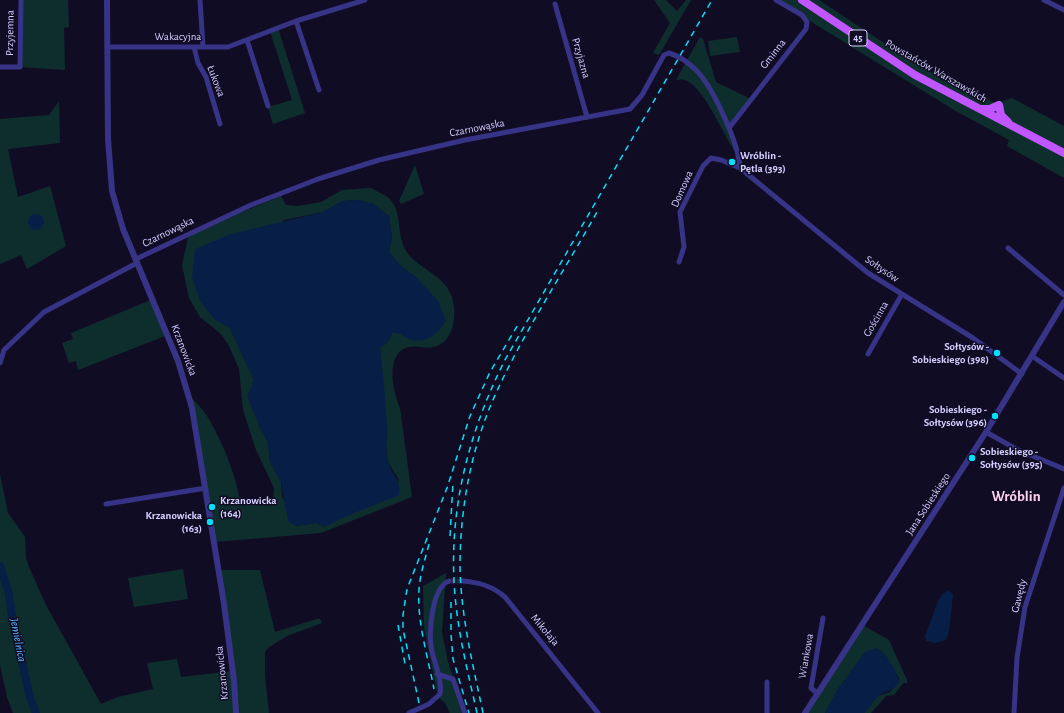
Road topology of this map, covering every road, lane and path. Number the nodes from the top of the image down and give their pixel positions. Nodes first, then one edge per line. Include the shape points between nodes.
1 (21, 0) edge
2 (107, 0) edge
3 (200, 0) edge
4 (776, 0) edge
5 (802, 0) edge
6 (1044, 0) edge
7 (365, 1) edge
8 (555, 4) dead end
9 (1064, 10) edge
10 (296, 21) junction
11 (247, 40) junction
12 (194, 46) junction
13 (108, 47) junction
14 (203, 47) junction
15 (0, 67) edge
16 (319, 90) dead end
17 (268, 106) dead end
18 (976, 108) junction
19 (587, 117) junction
20 (220, 124) dead end
21 (729, 128) junction
22 (1015, 128) junction
23 (1064, 153) edge
24 (740, 168) junction
25 (1008, 248) dead end
26 (137, 261) junction
27 (679, 262) dead end
28 (902, 294) junction
29 (1064, 295) edge
30 (1064, 302) edge
31 (2, 350) edge
32 (868, 354) dead end
33 (1032, 356) junction
34 (0, 363) edge
35 (1022, 374) junction
36 (1064, 378) edge
37 (986, 432) junction
38 (1064, 469) edge
39 (206, 488) junction
40 (1064, 488) edge
41 (106, 504) dead end
42 (449, 581) dead end
43 (462, 581) tunnel mouth
44 (823, 618) dead end
45 (437, 674) junction
46 (767, 682) dead end
47 (818, 694) junction
48 (236, 713) edge
49 (409, 713) edge
50 (465, 713) edge
51 (598, 713) edge
52 (767, 713) edge
53 (805, 713) edge
54 (1014, 713) edge

1 - 15 street, Przyjemna via 20,67
2 - 13 street, Krzanowicka
3 - 14 street
4 - 21 street, Gminna via 802,15 807,22 806,29
5 - 18 main road, Powstańców Warszawskich / 45 via 915,75
6 - 9 street
7 - 10 street, Wakacyjna
8 - 19 street, Przyjazna
10 - 11 street, Wakacyjna
10 - 16 street
11 - 14 street, Wakacyjna via 228,47
11 - 17 street
12 - 13 street, Wakacyjna
12 - 14 street, Wakacyjna
12 - 20 street, Łukowa
13 - 26 street, Krzanowicka via 110,177 119,218
18 - 22 main road, Powstańców Warszawskich / 45
18 - 22 main road via 984,110 999,105 1001,115
19 - 21 street, Czarnowąska via 630,109 642,95 664,55 669,53 686,62 703,80
19 - 26 street, Czarnowąska via 465,140 379,160 318,179 251,205
21 - 24 street, Czarnowąska
22 - 23 main road, Powstańców Warszawskich / 45
24 - 27 street, Domowa via 711,158 703,166 680,212 684,247
24 - 28 street, Sołtysów via 862,268
25 - 29 street
26 - 31 street, Czarnowąska via 44,312
26 - 39 street, Krzanowicka via 184,380 195,422
28 - 32 street, Gościnna
28 - 35 street, Sołtysów via 974,338
30 - 33 street, Jana Sobieskiego
31 - 34 street, Czarnowąska
33 - 35 street, Jana Sobieskiego
33 - 36 street
35 - 37 street, Jana Sobieskiego
37 - 38 street via 1016,449
37 - 47 street, Jana Sobieskiego
39 - 41 street
39 - 48 street, Krzanowicka via 232,660
40 - 54 street, Gawędy via 1025,607
42 - 45 street via 436,593 431,647
43 - 51 street, Mikołaja via 489,586 505,597
44 - 47 street, Wiankowa via 811,688
45 - 49 street via 441,691 438,697
45 - 50 street via 453,679
46 - 52 street
47 - 53 street, Jana Sobieskiego

